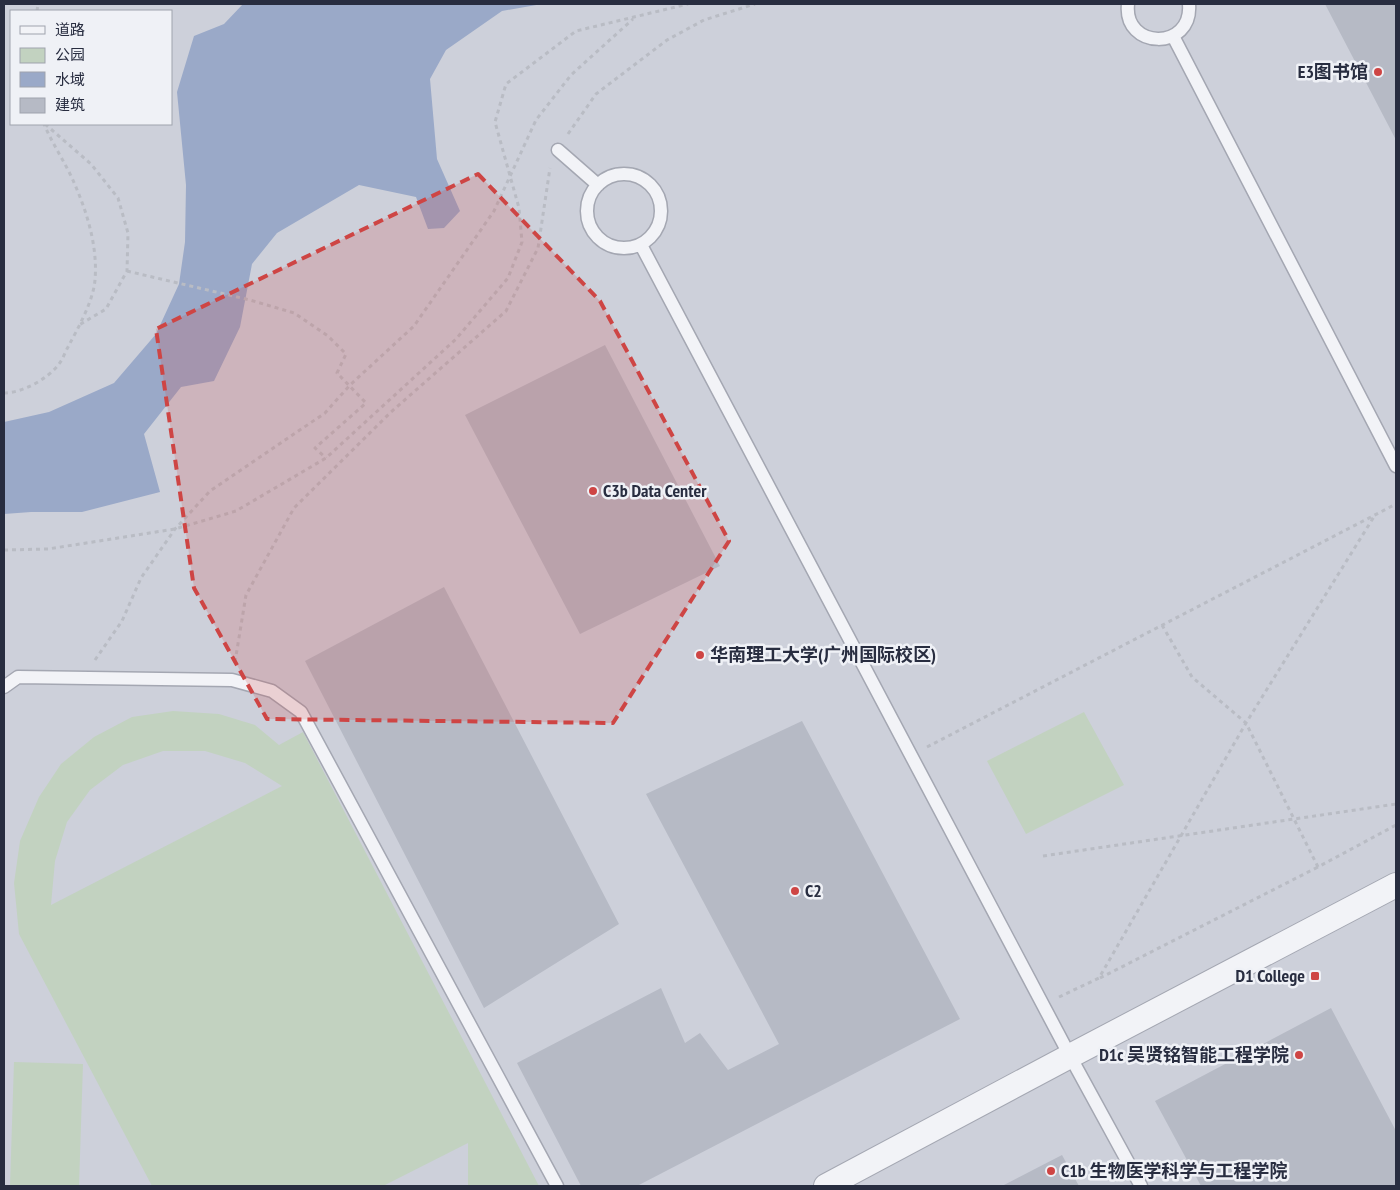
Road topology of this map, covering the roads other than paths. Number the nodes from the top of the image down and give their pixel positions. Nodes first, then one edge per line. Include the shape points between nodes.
1 (1128, 4) edge
2 (1189, 4) edge
3 (1173, 36) junction
4 (558, 150) road end
5 (598, 185) junction
6 (641, 245) junction
7 (1396, 466) edge
8 (4, 687) edge
9 (1396, 885) edge
10 (1070, 1056) junction
11 (557, 1186) edge
12 (826, 1186) edge
13 (1141, 1186) edge

1 - 3 lane via 1130,20 1142,35 1162,40
2 - 3 lane via 1187,22
3 - 7 lane
4 - 5 lane
5 - 6 lane via 588,200 586,212 595,235 616,248
5 - 6 lane via 614,175 626,174 649,182 657,192 662,216 651,238
6 - 10 lane
8 - 11 lane via 18,678 232,680 272,692 301,712
9 - 10 street
10 - 12 street
10 - 13 lane

